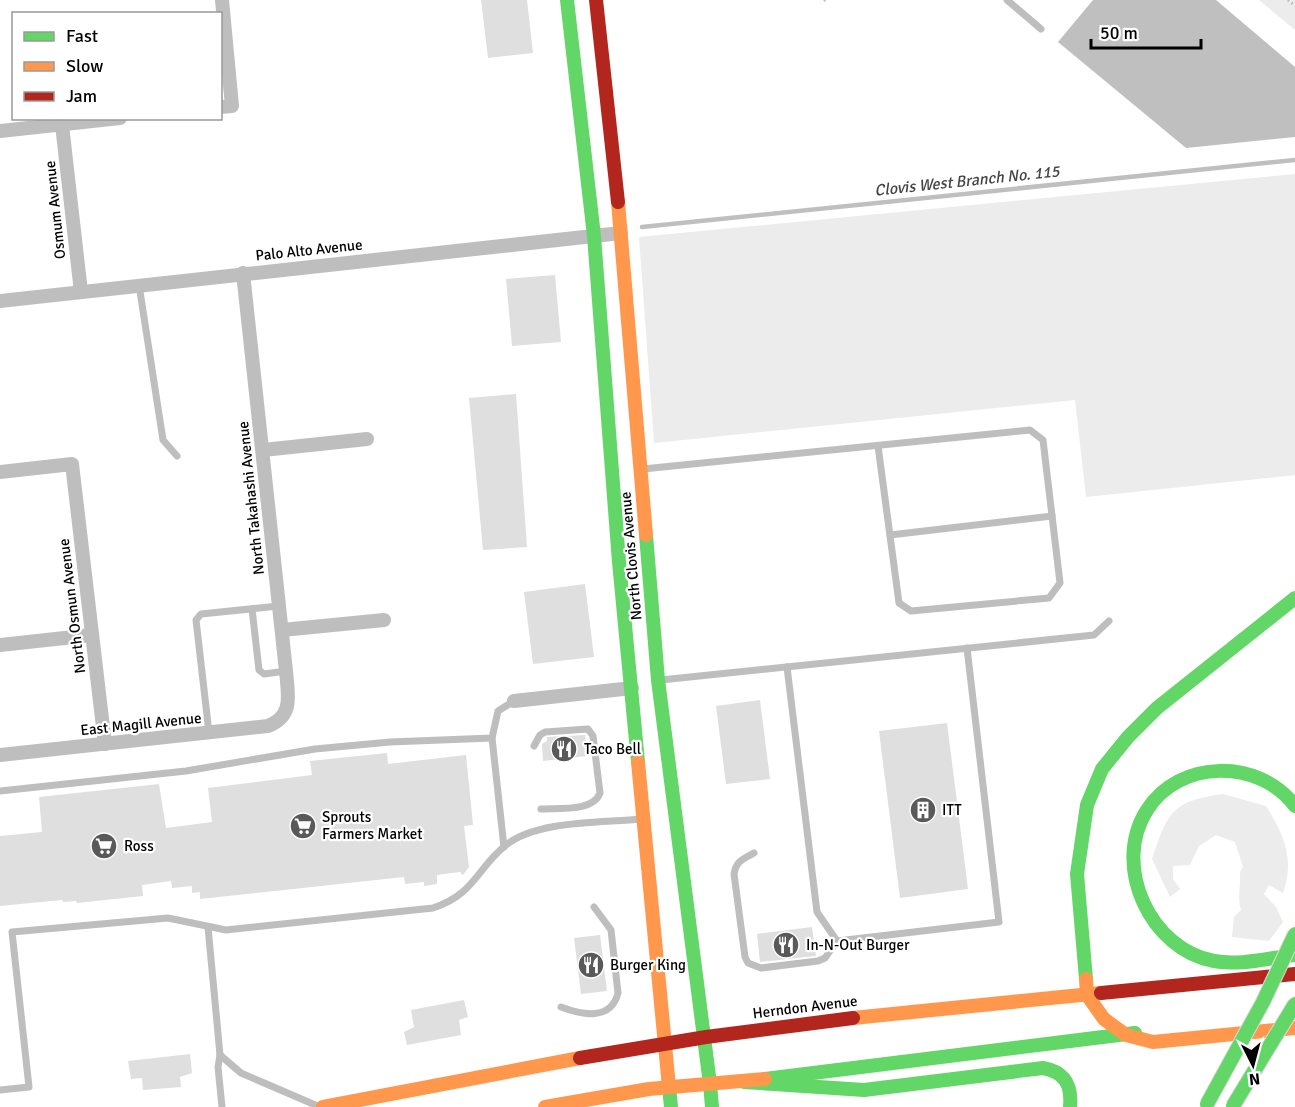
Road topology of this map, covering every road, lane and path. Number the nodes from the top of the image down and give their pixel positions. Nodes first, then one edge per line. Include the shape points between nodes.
1 (222, 0) edge
2 (567, 0) edge
3 (596, 0) edge
4 (1007, 0) edge
5 (1288, 0) edge
6 (1295, 6) edge
7 (1041, 29) dead end
8 (226, 106) edge
9 (103, 120) edge
10 (62, 125) junction
11 (0, 131) edge
12 (621, 233) junction
13 (594, 236) junction
14 (243, 273) junction
15 (140, 285) junction
16 (81, 292) junction
17 (0, 301) edge
18 (367, 439) dead end
19 (878, 446) junction
20 (263, 450) junction
21 (177, 456) dead end
22 (640, 470) junction
23 (0, 472) edge
24 (1052, 516) junction
25 (890, 535) junction
26 (1295, 598) edge
27 (279, 606) junction
28 (252, 609) junction
29 (384, 620) dead end
30 (1109, 621) dead end
31 (282, 630) junction
32 (92, 635) junction
33 (0, 645) edge
34 (967, 648) junction
35 (787, 667) junction
36 (286, 671) junction
37 (658, 680) junction
38 (632, 688) junction
39 (514, 701) joint
40 (283, 718) joint
41 (209, 733) junction
42 (492, 738) junction
43 (105, 744) junction
44 (534, 746) dead end
45 (0, 755) edge
46 (0, 791) edge
47 (1295, 806) edge
48 (541, 809) dead end
49 (642, 819) junction
50 (504, 847) junction
51 (682, 854) junction
52 (754, 854) dead end
53 (594, 907) dead end
54 (208, 927) junction
55 (1295, 934) edge
56 (837, 941) junction
57 (1295, 955) edge
58 (1295, 974) edge
59 (1087, 995) junction
60 (1295, 1004) edge
61 (561, 1007) dead end
62 (1295, 1016) edge
63 (1295, 1028) edge
64 (1126, 1035) junction
65 (704, 1037) junction
66 (666, 1044) junction
67 (220, 1054) junction
68 (744, 1082) junction
69 (451, 1083) junction
70 (710, 1084) junction
71 (669, 1087) junction
72 (0, 1090) edge
73 (1206, 1105) edge
74 (1232, 1106) edge
75 (222, 1107) edge
76 (321, 1107) edge
77 (392, 1107) edge
78 (545, 1107) edge
79 (671, 1107) edge
80 (712, 1107) edge
81 (1070, 1107) edge

1 - 8 street
2 - 13 main road, North Clovis Avenue
3 - 12 main road, North Clovis Avenue
4 - 7 lane
5 - 6 path
9 - 10 street
10 - 11 street
10 - 16 street, Osmum Avenue
12 - 13 street, Palo Alto Avenue
12 - 22 main road, North Clovis Avenue
13 - 14 street, Palo Alto Avenue
13 - 38 main road, North Clovis Avenue
14 - 15 street, Palo Alto Avenue
14 - 20 street, North Takahashi Avenue
15 - 16 street, Palo Alto Avenue
15 - 21 lane via 163,440
16 - 17 street, Palo Alto Avenue
18 - 20 street
19 - 22 lane
19 - 24 lane via 1030,430 1043,440
19 - 25 lane
20 - 27 street, North Takahashi Avenue
22 - 37 main road, North Clovis Avenue
23 - 32 street, North Osmun Avenue via 72,464
24 - 25 lane
24 - 25 lane via 1060,583 1049,598 911,611 898,603
26 - 59 main road via 1157,708 1102,770 1087,805 1077,874
27 - 28 lane
27 - 31 street, North Takahashi Avenue
28 - 36 lane via 259,670 264,674
28 - 41 lane via 201,614 196,620
29 - 31 street
30 - 34 lane via 1094,635
31 - 36 street, North Takahashi Avenue
32 - 33 street
32 - 43 street, North Osmun Avenue
34 - 35 lane
34 - 56 lane via 999,922
35 - 37 lane
35 - 56 lane via 817,912
36 - 40 street, North Takahashi Avenue via 289,703
37 - 51 main road, North Clovis Avenue
38 - 39 street
38 - 49 main road, North Clovis Avenue
38 - 51 main road via 644,692 647,701 660,785
39 - 42 lane via 498,711
40 - 41 street, East Magill Avenue via 268,726
41 - 43 street, East Magill Avenue
42 - 46 lane via 315,749 186,771
42 - 50 lane
43 - 45 street, East Magill Avenue
44 - 48 lane via 545,732 588,729 593,736 600,793 589,805
47 - 57 main road via 1274,786 1248,774 1228,769 1185,777 1165,786 1152,800 1132,855 1138,895 1148,917 1167,939 1189,954 1230,962
49 - 50 lane via 543,829
49 - 66 main road, North Clovis Avenue
50 - 54 lane via 465,891 433,908 245,929
51 - 65 main road, North Clovis Avenue
52 - 56 lane via 740,860 734,874 748,963 761,968 818,960 825,958
53 - 61 lane via 611,930 616,1001 604,1011 586,1014
54 - 67 lane
54 - 72 lane via 168,918 12,932 28,1087
55 - 73 main road, bridge via 1263,1002
58 - 59 main road, Herndon Avenue
59 - 64 main road via 1104,1019
59 - 65 main road, Herndon Avenue via 891,1012
60 - 74 main road, bridge
62 - 64 main road
63 - 64 main road via 1153,1042
64 - 68 main road
65 - 66 main road, Herndon Avenue
65 - 70 main road, North Clovis Avenue
66 - 69 main road, Herndon Avenue
66 - 71 main road, North Clovis Avenue
67 - 75 lane
67 - 76 lane via 241,1073
68 - 70 main road
68 - 81 main road via 864,1090 1042,1068 1054,1069 1066,1077 1071,1086
69 - 76 main road, Herndon Avenue
69 - 77 main road
70 - 71 main road
70 - 80 main road, North Clovis Avenue
71 - 78 main road
71 - 79 main road, North Clovis Avenue

